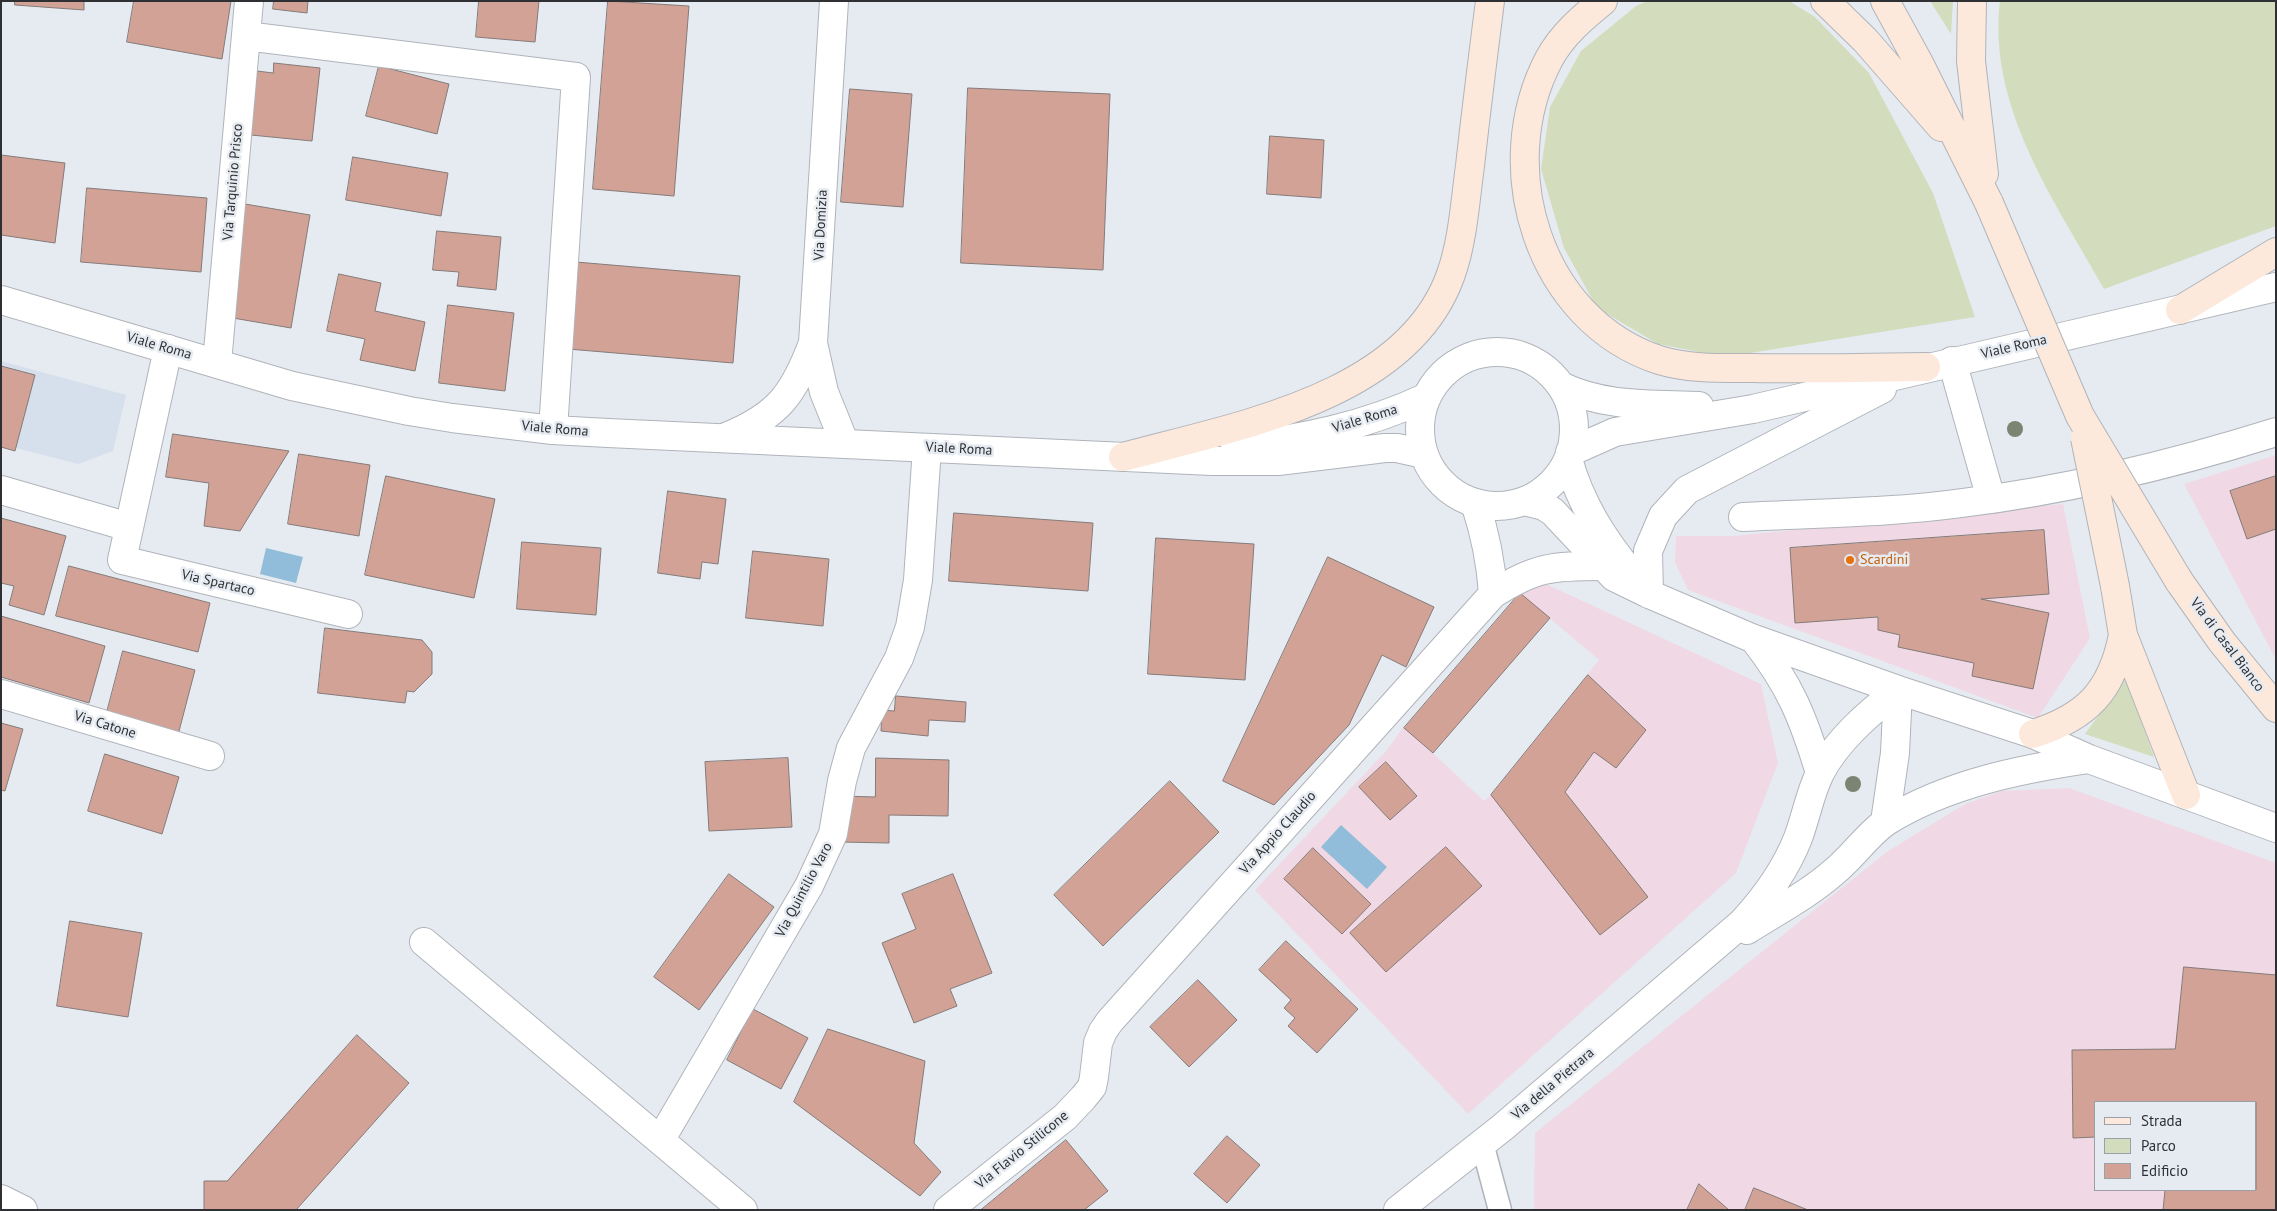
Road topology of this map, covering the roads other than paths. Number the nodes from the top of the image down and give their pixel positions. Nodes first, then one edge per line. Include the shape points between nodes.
1 (248, 1) edge
2 (834, 1) edge
3 (1490, 1) edge
4 (1603, 1) edge
5 (1825, 1) edge
6 (1885, 1) edge
7 (1972, 1) edge
8 (246, 36) junction
9 (1969, 160) junction
10 (1989, 203) junction
11 (2276, 252) edge
12 (2276, 286) edge
13 (1, 300) edge
14 (2180, 310) junction
15 (813, 343) junction
16 (168, 349) junction
17 (218, 363) junction
18 (1939, 364) junction
19 (1561, 386) junction
20 (1427, 397) junction
21 (1753, 409) junction
22 (2080, 416) junction
23 (553, 430) junction
24 (2276, 432) edge
25 (722, 439) junction
26 (845, 444) junction
27 (927, 448) junction
28 (1424, 454) junction
29 (1569, 455) junction
30 (1124, 456) junction
31 (1, 490) edge
32 (1991, 499) junction
33 (1524, 501) junction
34 (1475, 503) junction
35 (1743, 517) dead end
36 (130, 527) junction
37 (1602, 566) junction
38 (1493, 594) junction
39 (1649, 594) junction
40 (348, 614) dead end
41 (2123, 635) junction
42 (1754, 638) junction
43 (1898, 690) junction
44 (1, 694) edge
45 (2276, 708) edge
46 (2033, 734) junction
47 (210, 756) dead end
48 (2089, 759) junction
49 (1820, 773) junction
50 (2186, 795) junction
51 (1886, 822) junction
52 (2276, 828) edge
53 (424, 942) dead end
54 (1706, 956) junction
55 (1092, 1086) joint
56 (661, 1139) junction
57 (1482, 1143) junction
58 (1, 1200) edge
59 (23, 1210) edge
60 (743, 1210) edge
61 (948, 1210) edge
62 (1398, 1210) edge
63 (1500, 1210) edge

1 - 8 street, Via Tarquinio Prisco
2 - 15 street, Via Domizia
3 - 30 main road via 1456,258 1444,291 1425,320 1385,359 1327,395 1274,415
4 - 18 main road via 1565,35 1550,58 1532,105 1525,141 1526,184 1535,228 1550,267 1571,300 1598,327 1619,342 1676,364 1789,369
5 - 9 main road via 1865,40
6 - 9 main road
7 - 10 main road via 1971,61
8 - 17 street, Via Tarquinio Prisco
8 - 23 street via 576,77
9 - 10 main road
10 - 22 main road, bridge
11 - 14 main road
12 - 14 street, Viale Roma
13 - 16 street, Viale Roma
14 - 18 street, Viale Roma
15 - 25 street via 796,384 780,404 765,418
15 - 26 street, Via Domizia via 824,392
16 - 17 street, Viale Roma
16 - 36 street, Via Spartaco
17 - 23 street, Viale Roma via 292,386 409,411
18 - 21 street, Viale Roma
18 - 32 street
18 - 39 street via 1806,427 1687,490 1663,516 1648,551
19 - 20 street via 1530,360 1511,353 1490,352 1470,356 1452,365
19 - 21 street, Viale Roma via 1612,401
19 - 29 street via 1573,418
20 - 28 street via 1421,415 1420,435
20 - 30 street, Viale Roma via 1368,420 1306,436 1218,449
21 - 29 street, Viale Roma via 1615,432
22 - 41 main road, bridge
22 - 45 main road, Via di Casal Bianco, bridge via 2179,581 2222,642
23 - 25 street, Viale Roma
24 - 32 street via 2177,461
25 - 26 street, Viale Roma
26 - 27 street, Viale Roma
27 - 30 street, Viale Roma
27 - 56 street, Via Quintilio Varo via 918,580 910,627 898,658 851,748 828,847 809,886
28 - 30 street, Viale Roma via 1385,448 1278,461
28 - 34 street via 1435,476 1453,492
29 - 33 street via 1557,477
29 - 39 street via 1579,490 1604,539
31 - 36 street
32 - 35 street via 1923,507
33 - 34 street via 1500,506
33 - 37 street via 1553,512
34 - 38 street via 1485,532
36 - 40 street, Via Spartaco via 122,560
37 - 38 street, Via Appio Claudio via 1531,572
37 - 39 street via 1624,583
38 - 55 street, Via Appio Claudio via 1110,1021 1098,1043
39 - 42 street
41 - 46 main road via 2108,680 2086,709 2069,720
41 - 50 main road
42 - 43 street
42 - 49 street via 1790,691
43 - 46 street
43 - 49 street via 1853,730
43 - 51 street via 1895,753
44 - 47 street, Via Catone
46 - 48 street
48 - 50 street
48 - 51 street via 1977,782
49 - 54 street via 1793,850 1772,888 1742,923
50 - 52 street
51 - 54 street via 1817,885
53 - 56 street
54 - 57 street, Via della Pietrara
55 - 61 street, Via Flavio Stilicone via 1065,1117
56 - 60 street
57 - 62 street, Via della Pietrara
57 - 63 lane
58 - 59 street

